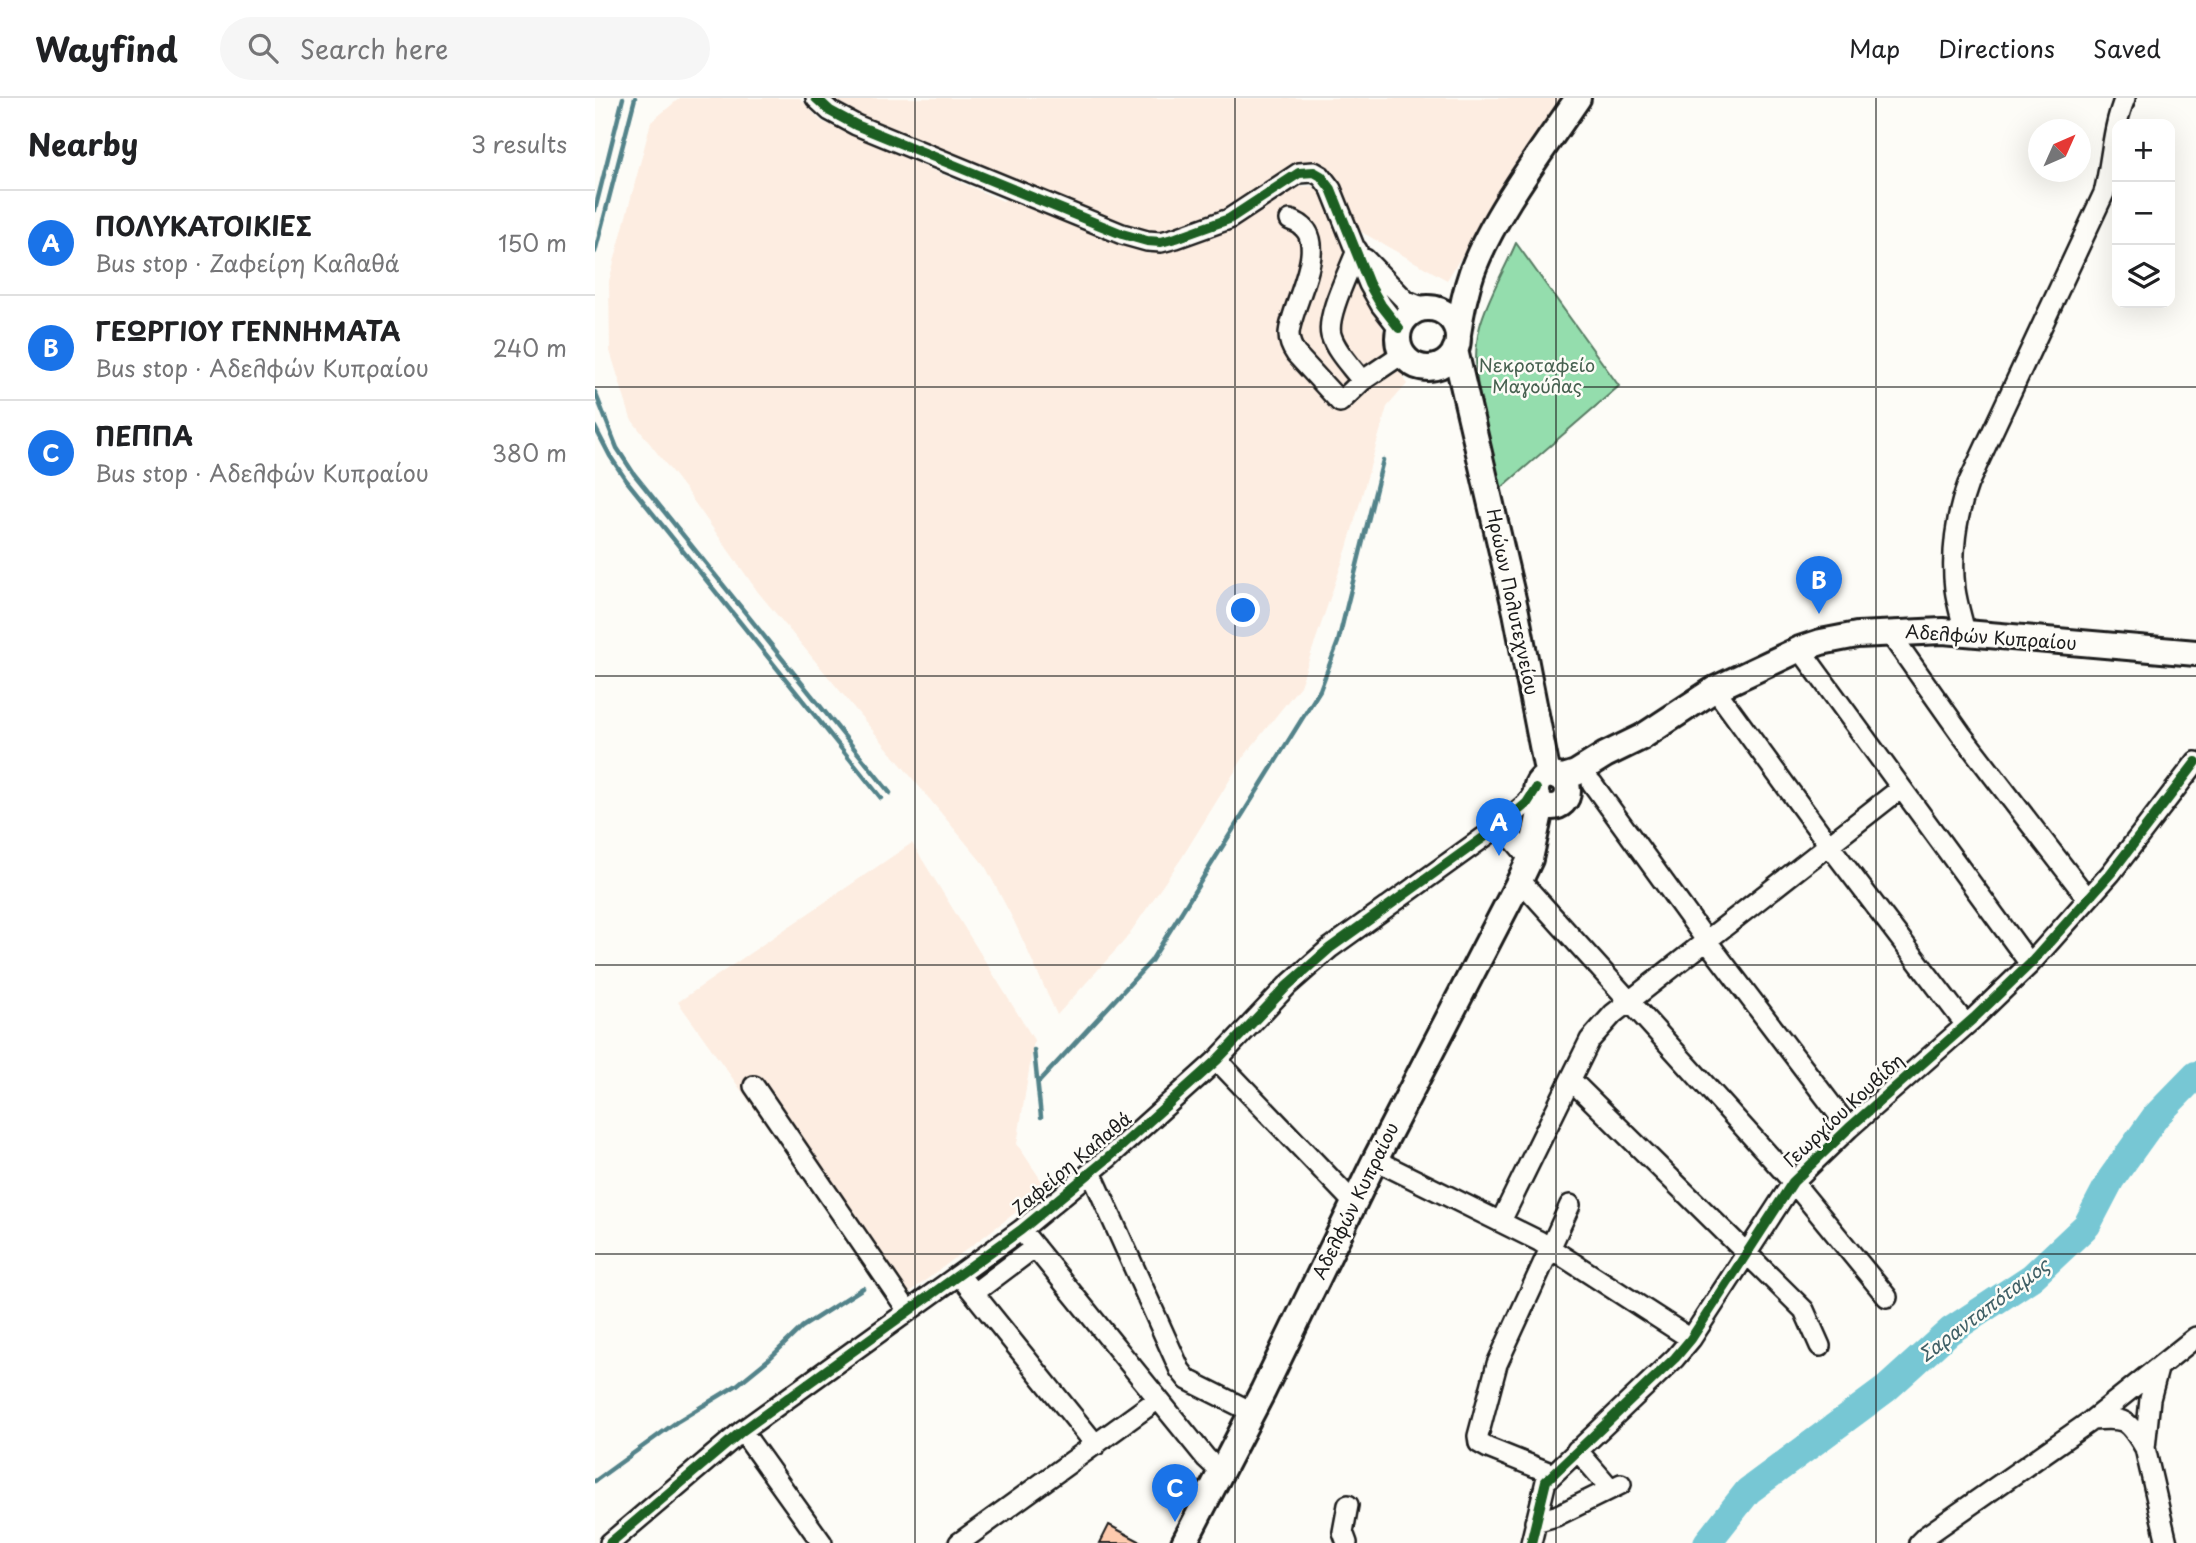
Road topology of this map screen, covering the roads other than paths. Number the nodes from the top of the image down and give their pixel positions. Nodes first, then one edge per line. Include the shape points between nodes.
1 (816, 98) edge
2 (1579, 98) edge
3 (2125, 98) edge
4 (1290, 220) dead end
5 (1357, 250) junction
6 (1473, 270) junction
7 (1428, 308) junction
8 (1399, 328) junction
9 (1457, 342) junction
10 (1402, 354) junction
11 (1431, 368) junction
12 (1362, 382) junction
13 (1473, 428) junction
14 (1889, 632) junction
15 (1965, 633) junction
16 (1800, 649) junction
17 (2196, 653) edge
18 (1715, 689) junction
19 (1642, 737) junction
20 (2196, 762) edge
21 (1592, 783) junction
22 (1900, 789) junction
23 (1552, 791) junction
24 (1501, 825) junction
25 (1829, 845) junction
26 (1525, 869) junction
27 (2088, 899) junction
28 (1706, 940) junction
29 (2030, 964) junction
30 (1629, 1000) junction
31 (1966, 1025) junction
32 (1217, 1060) junction
33 (1571, 1080) junction
34 (754, 1086) dead end
35 (1849, 1128) junction
36 (1374, 1160) junction
37 (1091, 1172) junction
38 (1793, 1182) junction
39 (1354, 1203) junction
40 (1570, 1205) dead end
41 (1500, 1221) junction
42 (1021, 1230) junction
43 (1035, 1247) junction
44 (1551, 1249) junction
45 (1747, 1252) junction
46 (959, 1275) junction
47 (974, 1293) junction
48 (1887, 1297) dead end
49 (908, 1311) junction
50 (2196, 1337) edge
51 (1691, 1339) junction
52 (1820, 1346) dead end
53 (2158, 1369) junction
54 (1158, 1399) junction
55 (1252, 1412) junction
56 (2092, 1420) junction
57 (742, 1431) junction
58 (1096, 1445) junction
59 (2145, 1448) junction
60 (1577, 1450) junction
61 (1221, 1472) junction
62 (1553, 1474) junction
63 (1348, 1505) dead end
64 (1535, 1522) junction
65 (610, 1543) edge
66 (822, 1543) edge
67 (959, 1543) edge
68 (1184, 1543) edge
69 (1347, 1543) edge
70 (1531, 1543) edge
71 (1919, 1543) edge
72 (2167, 1543) edge

1 - 5 street via 856,125 1147,241 1161,242 1220,223 1299,173 1314,172 1331,189
2 - 6 main road, Ηρώων Πολυτεχνείου via 1496,224
3 - 15 street via 2114,130 2104,193 1960,504 1955,579
4 - 12 street via 1307,232 1311,257 1290,326 1290,345 1340,402
5 - 7 street via 1405,300
5 - 8 street via 1375,294
5 - 12 street via 1334,310 1331,332
6 - 7 main road, Ηρώων Πολυτεχνείου
6 - 9 main road, Ηρώων Πολυτεχνείου
7 - 8 main road via 1414,312
7 - 9 main road via 1446,314 1455,327
8 - 10 main road
9 - 11 main road via 1445,363
9 - 13 main road, Ηρώων Πολυτεχνείου
10 - 11 main road via 1414,365
10 - 12 street
11 - 13 main road, Ηρώων Πολυτεχνείου via 1460,392
13 - 23 main road, Ηρώων Πολυτεχνείου
14 - 15 main road, Αδελφών Κυπραίου
14 - 16 main road, Αδελφών Κυπραίου
14 - 27 street
15 - 17 main road, Αδελφών Κυπραίου
16 - 18 main road, Αδελφών Κυπραίου
16 - 22 street
18 - 19 main road, Αδελφών Κυπραίου
18 - 25 street
19 - 21 main road, Αδελφών Κυπραίου via 1624,759
19 - 23 main road, Αδελφών Κυπραίου via 1605,755
20 - 27 street, Γεωργίου Κουβίδη
21 - 23 main road, Αδελφών Κυπραίου
21 - 28 street
22 - 25 street
22 - 29 street
23 - 24 street, Ζαφείρη Καλαθά via 1527,803
23 - 26 main road, Αδελφών Κυπραίου
24 - 26 street
24 - 32 street, Ζαφείρη Καλαθά via 1329,948
25 - 28 street
25 - 31 street
26 - 30 street
26 - 36 main road, Αδελφών Κυπραίου
27 - 29 street, Γεωργίου Κουβίδη
28 - 30 street
28 - 35 street
29 - 31 street, Γεωργίου Κουβίδη
30 - 33 street via 1590,1040
30 - 38 street
31 - 35 street, Γεωργίου Κουβίδη
32 - 37 street, Ζαφείρη Καλαθά
32 - 39 street
33 - 41 street
33 - 45 street
34 - 49 street
35 - 38 street, Γεωργίου Κουβίδη
36 - 39 main road, Αδελφών Κυπραίου
36 - 41 street
37 - 42 street, Ζαφείρη Καλαθά
37 - 55 street via 1179,1370 1188,1380
38 - 45 street, Γεωργίου Κουβίδη
38 - 48 street
39 - 55 main road, Αδελφών Κυπραίου
40 - 44 street
41 - 44 street
42 - 43 street
42 - 46 street, Ζαφείρη Καλαθά
43 - 47 street
43 - 54 street
44 - 51 street
44 - 62 street via 1497,1364 1478,1436 1479,1443 1488,1448
45 - 51 street, Γεωργίου Κουβίδη
45 - 52 street via 1804,1310
46 - 47 street
46 - 49 street, Ζαφείρη Καλαθά
47 - 58 street
49 - 57 street, Ζαφείρη Καλαθά
50 - 53 street
51 - 60 street, Γεωργίου Κουβίδη
53 - 56 street
53 - 59 street
54 - 58 street
54 - 61 street
55 - 61 main road, Αδελφών Κυπραίου
56 - 59 street via 2117,1418 2133,1428
56 - 71 street
57 - 65 street, Ζαφείρη Καλαθά
57 - 66 street
58 - 67 street
59 - 72 street
60 - 62 street, Γεωργίου Κουβίδη
60 - 64 street via 1616,1486
61 - 68 main road, Αδελφών Κυπραίου
62 - 64 street, Γεωργίου Κουβίδη via 1546,1481
63 - 69 street via 1343,1532
64 - 70 street, Γεωργίου Κουβίδη

